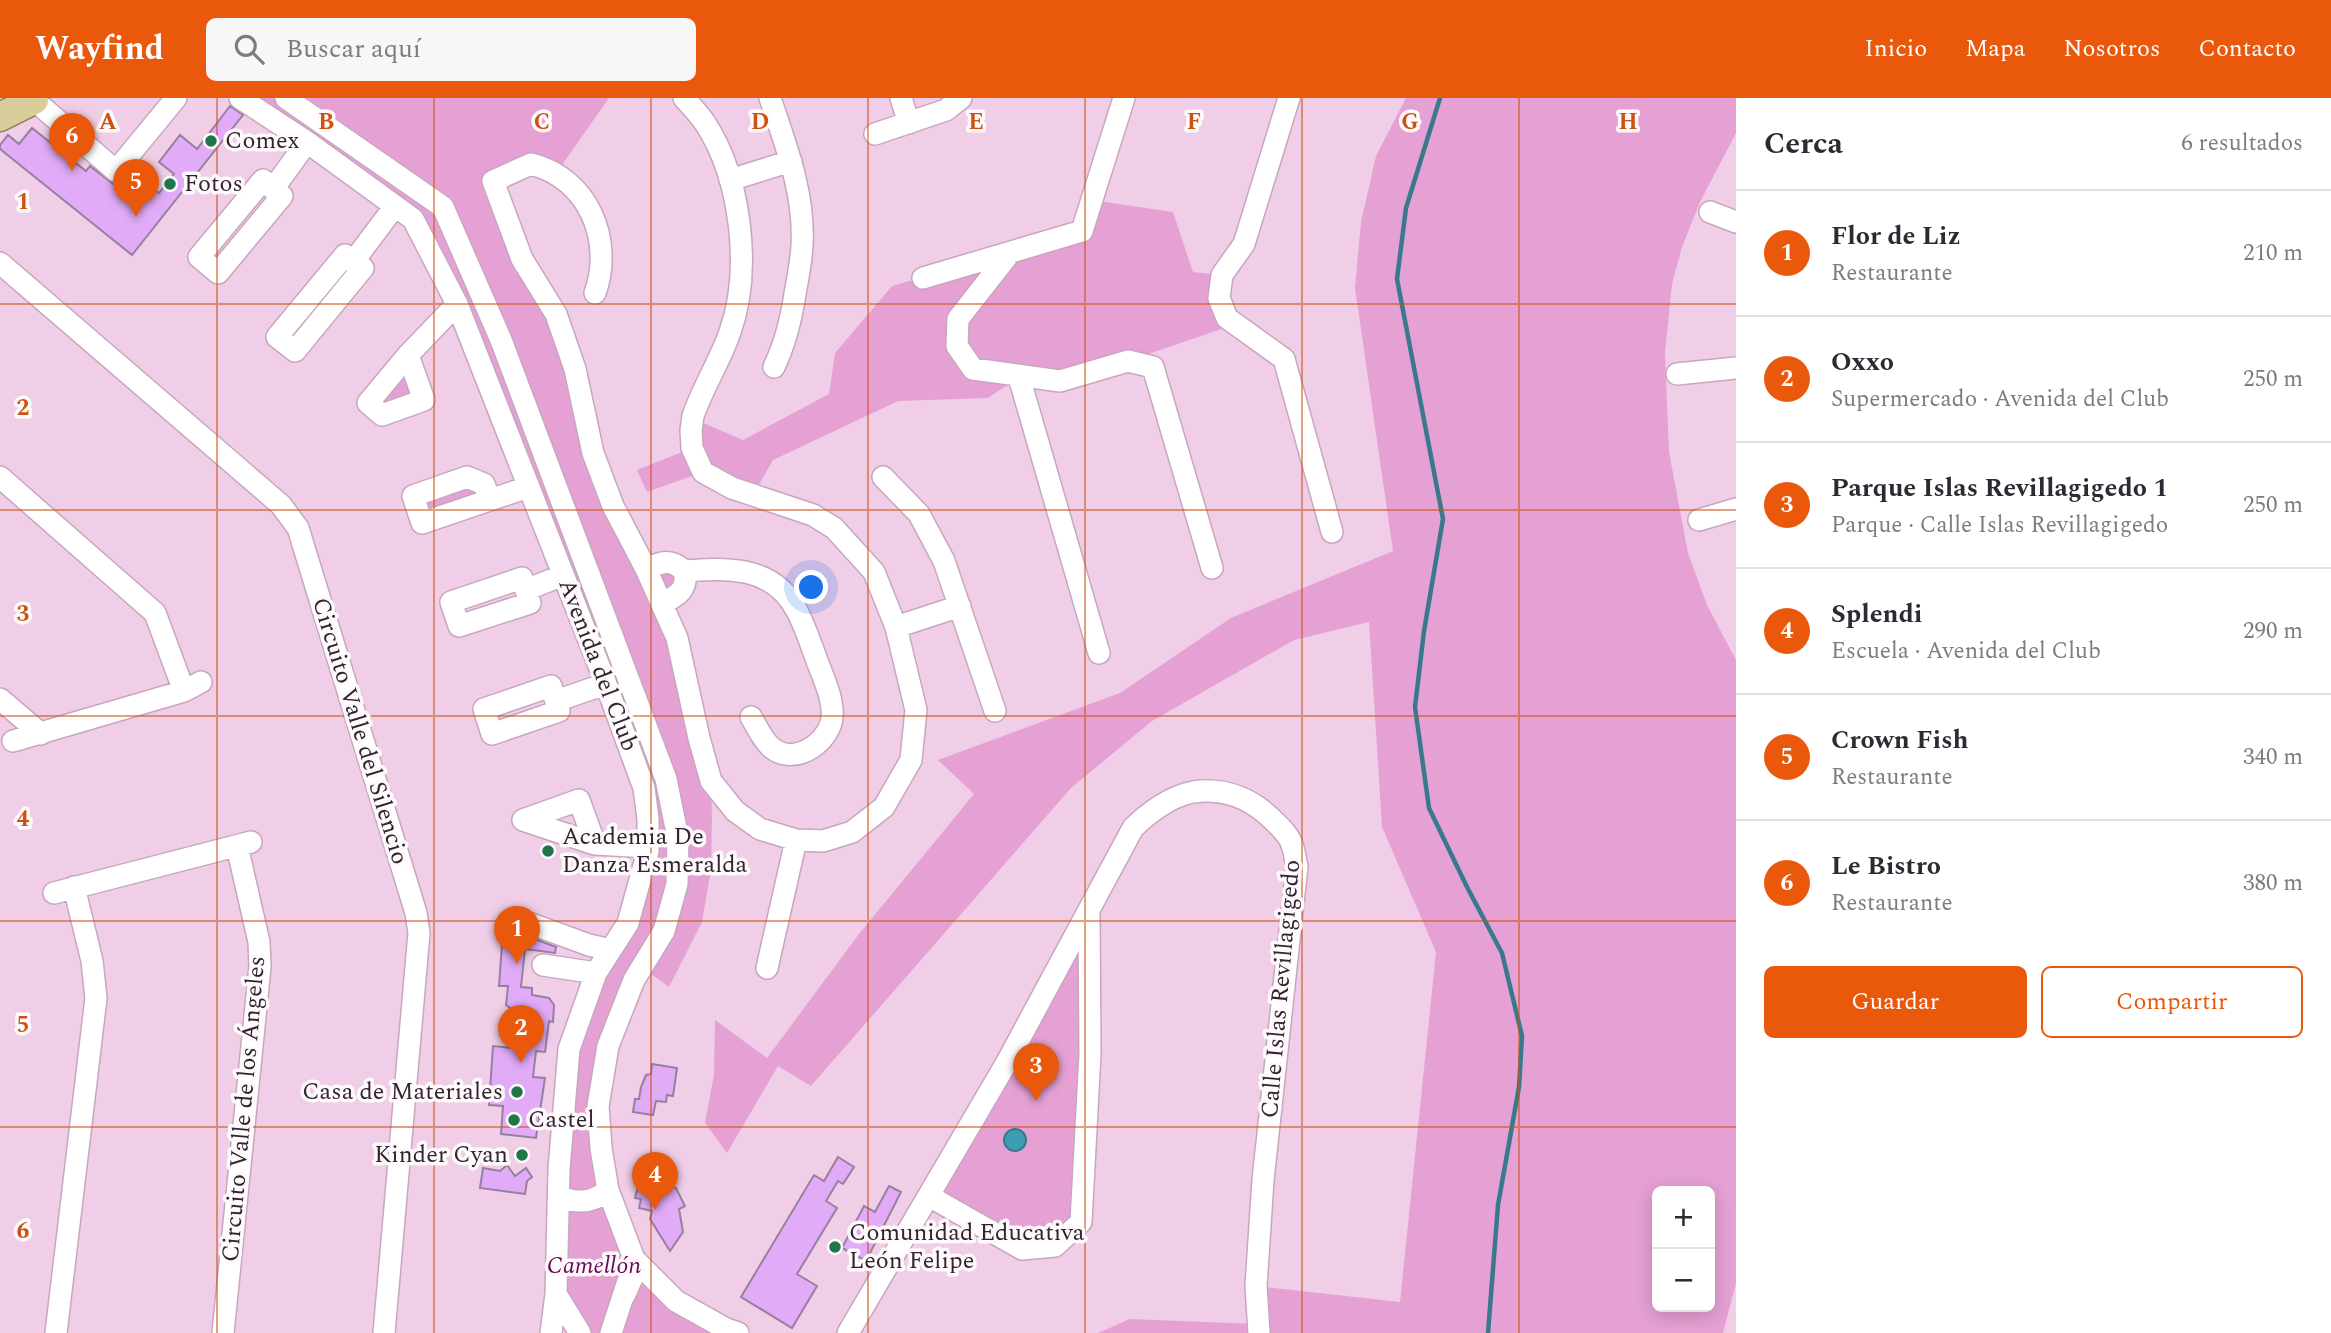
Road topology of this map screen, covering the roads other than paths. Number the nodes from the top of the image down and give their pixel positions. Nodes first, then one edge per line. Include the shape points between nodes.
1 (176, 98) edge
2 (240, 98) edge
3 (286, 98) edge
4 (684, 98) edge
5 (770, 98) edge
6 (901, 98) edge
7 (961, 98) edge
8 (1124, 98) edge
9 (1289, 98) edge
10 (35, 99) edge
11 (1, 108) edge
12 (909, 123) junction
13 (875, 134) dead end
14 (307, 142) junction
15 (791, 161) junction
16 (730, 180) junction
17 (273, 189) dead end
18 (396, 206) junction
19 (1710, 212) dead end
20 (1736, 222) edge
21 (1009, 254) junction
22 (354, 262) dead end
23 (0, 263) edge
24 (923, 278) dead end
25 (595, 293) dead end
26 (457, 304) junction
27 (408, 355) dead end
28 (774, 367) dead end
29 (1736, 368) edge
30 (1677, 374) dead end
31 (1019, 377) junction
32 (0, 477) edge
33 (883, 477) dead end
34 (528, 487) junction
35 (490, 500) dead end
36 (1736, 509) edge
37 (1699, 520) dead end
38 (568, 523) junction
39 (1332, 532) dead end
40 (546, 533) junction
41 (1213, 568) dead end
42 (646, 569) junction
43 (684, 571) junction
44 (563, 575) junction
45 (526, 590) dead end
46 (663, 603) junction
47 (960, 606) junction
48 (896, 627) junction
49 (1099, 653) dead end
50 (606, 684) junction
51 (0, 699) edge
52 (556, 701) dead end
53 (995, 711) dead end
54 (751, 717) dead end
55 (41, 734) junction
56 (13, 741) dead end
57 (666, 779) junction
58 (644, 788) junction
59 (796, 841) junction
60 (595, 844) dead end
61 (648, 847) junction
62 (1089, 910) junction
63 (515, 918) dead end
64 (611, 950) junction
65 (543, 965) dead end
66 (767, 968) dead end
67 (596, 972) junction
68 (608, 1190) junction
69 (559, 1196) junction
70 (929, 1196) junction
71 (634, 1259) junction
72 (568, 1317) edge
73 (57, 1333) edge
74 (223, 1333) edge
75 (384, 1333) edge
76 (551, 1333) edge
77 (611, 1333) edge
78 (738, 1333) edge
79 (848, 1333) edge
80 (1259, 1333) edge

1 - 10 street via 116,171
2 - 14 street, Avenida del Club
3 - 38 street, Avenida del Club via 443,207 501,340
4 - 16 street via 705,123
5 - 15 street
6 - 12 street
7 - 12 street via 946,110
8 - 21 street via 1082,231
9 - 39 street via 1244,244 1222,275 1219,298 1227,318 1284,359
10 - 11 main road
12 - 13 street
14 - 17 street
14 - 18 street, Avenida del Club
15 - 16 street
15 - 28 street via 801,211 802,247 792,314
16 - 48 street via 739,228 738,296 730,332 693,416 692,448 703,472 732,488 813,515 834,528 874,572
18 - 22 street
18 - 26 street, Avenida del Club via 413,219
19 - 20 street
21 - 24 street
21 - 31 street via 958,319 957,346 973,369
23 - 75 street, Circuito Valle del Silencio via 281,505 298,528 419,933
25 - 42 street via 600,245 592,214 571,184 557,173 531,164 493,181 522,259 556,314 575,369 593,453 613,506
26 - 27 street
26 - 34 street, Avenida del Club
29 - 30 street
31 - 41 street via 1060,381 1128,361 1153,367
31 - 49 street
32 - 55 street via 155,613 193,687
33 - 47 street via 919,514 944,561
34 - 35 street
34 - 40 street, Avenida del Club
36 - 37 street
38 - 40 street
38 - 57 street, Avenida del Club
40 - 44 street, Avenida del Club
42 - 43 street via 663,561
42 - 46 street
43 - 46 street via 684,587
43 - 54 street via 724,568 762,577 798,612 832,705 831,725 818,744 788,754 770,747
44 - 45 street
44 - 50 street, Avenida del Club
46 - 59 street via 680,648 711,781 735,811 760,829
47 - 48 street
47 - 53 street
48 - 59 street via 916,710 911,760 884,807 852,832 823,841
50 - 52 street
50 - 58 street, Avenida del Club
51 - 55 street
55 - 56 street
57 - 58 street
57 - 68 street, Avenida del Club via 678,838 677,884 664,931 634,981 605,1056 598,1106
58 - 61 street, Avenida del Club
59 - 66 street
60 - 61 street
61 - 64 street, Avenida del Club via 628,923
62 - 70 street, Calle Islas Revillagigedo
62 - 70 street, Calle Islas Revillagigedo via 1090,1055 1081,1222 1055,1246 1022,1249
62 - 80 street, Calle Islas Revillagigedo via 1133,828 1144,816 1182,795 1208,792 1248,800 1266,812 1292,844 1297,866 1263,1180 1256,1286
63 - 64 street
64 - 67 street, Avenida del Club
65 - 67 street
67 - 69 street, Avenida del Club via 569,1049
68 - 69 street via 585,1202
68 - 71 street, Avenida del Club
69 - 72 street, Avenida del Club
70 - 79 street, Calle Islas Revillagigedo
71 - 77 street
71 - 78 street via 642,1272 676,1301
72 - 76 street, Avenida del Club
73 - 74 street, Circuito Valle de los Ángeles via 96,998 92,961 64,890 244,844 260,967

